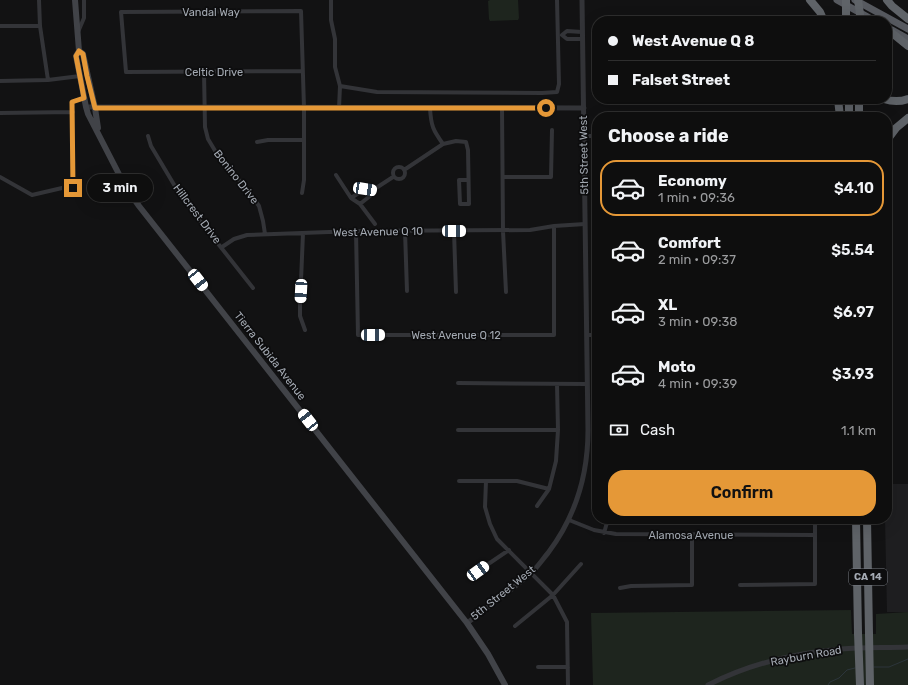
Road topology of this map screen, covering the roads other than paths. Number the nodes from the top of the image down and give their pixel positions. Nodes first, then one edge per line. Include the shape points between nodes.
1 (39, 0) edge
2 (75, 0) edge
3 (84, 0) edge
4 (331, 0) edge
5 (557, 0) edge
6 (582, 0) edge
7 (810, 0) edge
8 (837, 0) edge
9 (846, 0) edge
10 (857, 0) edge
11 (887, 0) edge
12 (822, 16) edge
13 (846, 16) edge
14 (858, 16) edge
15 (860, 16) edge
16 (866, 16) edge
17 (885, 16) edge
18 (908, 19) edge
19 (892, 20) edge
20 (0, 26) edge
21 (40, 26) junction
22 (908, 29) edge
23 (892, 31) edge
24 (582, 32) junction
25 (892, 32) edge
26 (77, 34) junction
27 (561, 35) junction
28 (582, 39) junction
29 (908, 39) edge
30 (908, 46) edge
31 (79, 51) junction
32 (302, 71) junction
33 (126, 72) joint
34 (204, 72) junction
35 (80, 76) junction
36 (48, 80) junction
37 (0, 81) edge
38 (340, 86) junction
39 (84, 98) junction
40 (908, 99) edge
41 (892, 102) edge
42 (86, 107) junction
43 (95, 108) junction
44 (205, 108) junction
45 (304, 108) junction
46 (339, 108) junction
47 (430, 108) junction
48 (502, 108) junction
49 (584, 108) junction
50 (0, 112) edge
51 (73, 112) junction
52 (908, 118) edge
53 (552, 130) dead end
54 (98, 131) junction
55 (892, 133) edge
56 (148, 136) dead end
57 (584, 136) junction
58 (592, 136) edge
59 (304, 140) junction
60 (257, 142) dead end
61 (443, 144) junction
62 (404, 170) junction
63 (336, 175) dead end
64 (0, 177) edge
65 (393, 177) junction
66 (503, 177) junction
67 (468, 180) junction
68 (373, 190) junction
69 (302, 193) dead end
70 (351, 198) junction
71 (360, 204) junction
72 (375, 224) dead end
73 (585, 224) junction
74 (554, 226) junction
75 (356, 231) junction
76 (405, 231) junction
77 (454, 231) junction
78 (503, 231) junction
79 (303, 233) junction
80 (265, 234) junction
81 (222, 247) junction
82 (253, 288) dead end
83 (407, 291) dead end
84 (456, 292) dead end
85 (506, 292) dead end
86 (305, 330) dead end
87 (587, 335) junction
88 (592, 335) edge
89 (458, 383) dead end
90 (557, 384) junction
91 (587, 384) junction
92 (458, 430) dead end
93 (558, 430) junction
94 (458, 481) dead end
95 (486, 481) junction
96 (548, 489) junction
97 (537, 506) dead end
98 (569, 520) junction
99 (607, 524) edge
100 (815, 524) edge
101 (856, 524) edge
102 (867, 524) edge
103 (604, 533) junction
104 (692, 535) junction
105 (815, 535) junction
106 (509, 550) junction
107 (581, 564) dead end
108 (478, 571) dead end
109 (531, 573) junction
110 (740, 585) dead end
111 (620, 588) dead end
112 (553, 595) junction
113 (467, 623) junction
114 (515, 626) dead end
115 (908, 647) edge
116 (538, 667) dead end
117 (568, 667) junction
118 (505, 685) edge
119 (568, 685) edge
120 (708, 685) edge
121 (860, 685) edge
122 (870, 685) edge

1 - 21 street
2 - 26 main road, Tierra Subida Avenue
3 - 26 street via 84,18
4 - 38 street via 335,68
5 - 27 street
6 - 24 street, 5th Street West
7 - 12 highway
8 - 16 highway
9 - 13 highway, bridge
10 - 14 highway, bridge
10 - 15 highway, bridge
10 - 17 highway
11 - 18 highway
19 - 22 highway
20 - 21 street
21 - 36 street
23 - 29 highway
24 - 27 street via 567,31
24 - 28 street, 5th Street West
25 - 30 highway
26 - 31 main road, Tierra Subida Avenue
27 - 28 street via 567,39
27 - 38 street via 560,84 557,92 377,92
28 - 49 street, 5th Street West
31 - 35 main road, Tierra Subida Avenue via 76,56
31 - 43 main road, Tierra Subida Avenue via 83,54
32 - 33 street, Vandal Way via 301,11 121,12
32 - 34 street, Celtic Drive
32 - 45 street
33 - 34 street, Celtic Drive
34 - 44 street, Bonino Drive
35 - 36 street
35 - 39 main road, Tierra Subida Avenue
36 - 37 street
38 - 46 street
39 - 42 main road, Tierra Subida Avenue
39 - 51 street via 73,100
40 - 41 highway
42 - 43 street
42 - 54 main road, Tierra Subida Avenue
43 - 44 street
43 - 54 main road, Tierra Subida Avenue
44 - 45 street
44 - 80 street, Bonino Drive via 208,139 259,206
45 - 46 street
45 - 59 street
46 - 47 street
47 - 48 street
47 - 61 street via 431,122
48 - 49 street
48 - 66 street
49 - 57 street, 5th Street West
50 - 51 street
51 - 64 street via 73,188 32,195
52 - 55 highway
53 - 66 street via 551,177
54 - 113 main road, Tierra Subida Avenue via 124,184 139,206
56 - 81 street, Hillcrest Drive via 151,146 182,198
57 - 58 street
57 - 73 street, 5th Street West
59 - 60 street
59 - 69 street
61 - 62 street
61 - 67 street via 466,142
62 - 65 street via 403,178
62 - 65 street via 395,168
63 - 70 street
65 - 68 street
66 - 78 street
67 - 67 street via 469,204 460,204 459,180
68 - 70 street via 365,189
68 - 71 street
70 - 71 street
71 - 72 street
73 - 74 street, West Avenue Q 10
73 - 87 street, 5th Street West
74 - 75 street, West Avenue Q 12 via 554,335 358,335
74 - 78 street, West Avenue Q 10
75 - 76 street, West Avenue Q 10
75 - 79 street, West Avenue Q 10
76 - 77 street, West Avenue Q 10
76 - 83 street
77 - 78 street, West Avenue Q 10
77 - 84 street
78 - 85 street
79 - 80 street, West Avenue Q 10
79 - 86 street via 300,316
80 - 81 street, West Avenue Q 10 via 247,235 234,239
81 - 82 street, Hillcrest Drive
87 - 88 street
87 - 91 street, 5th Street West
89 - 90 street
90 - 91 street
90 - 93 street
91 - 98 street, 5th Street West via 587,464 578,499
92 - 93 street
93 - 96 street via 556,461
94 - 95 street
95 - 96 street via 517,481
95 - 106 street via 485,507 490,524 497,539
96 - 97 street
98 - 103 street, Alamosa Avenue
98 - 109 street, 5th Street West via 553,546
99 - 103 street
100 - 105 street
101 - 121 highway, CA 14, bridge
102 - 122 highway, CA 14, bridge
103 - 104 street, Alamosa Avenue
104 - 105 street, Alamosa Avenue
104 - 111 street via 692,585
105 - 110 street via 816,584
106 - 108 street
106 - 109 street
107 - 112 street
109 - 112 street
109 - 113 street, 5th Street West
112 - 114 street
112 - 117 street via 567,622
113 - 118 main road, Tierra Subida Avenue
115 - 120 street, Rayburn Road via 842,649 799,655 738,671
116 - 117 street
117 - 119 street

